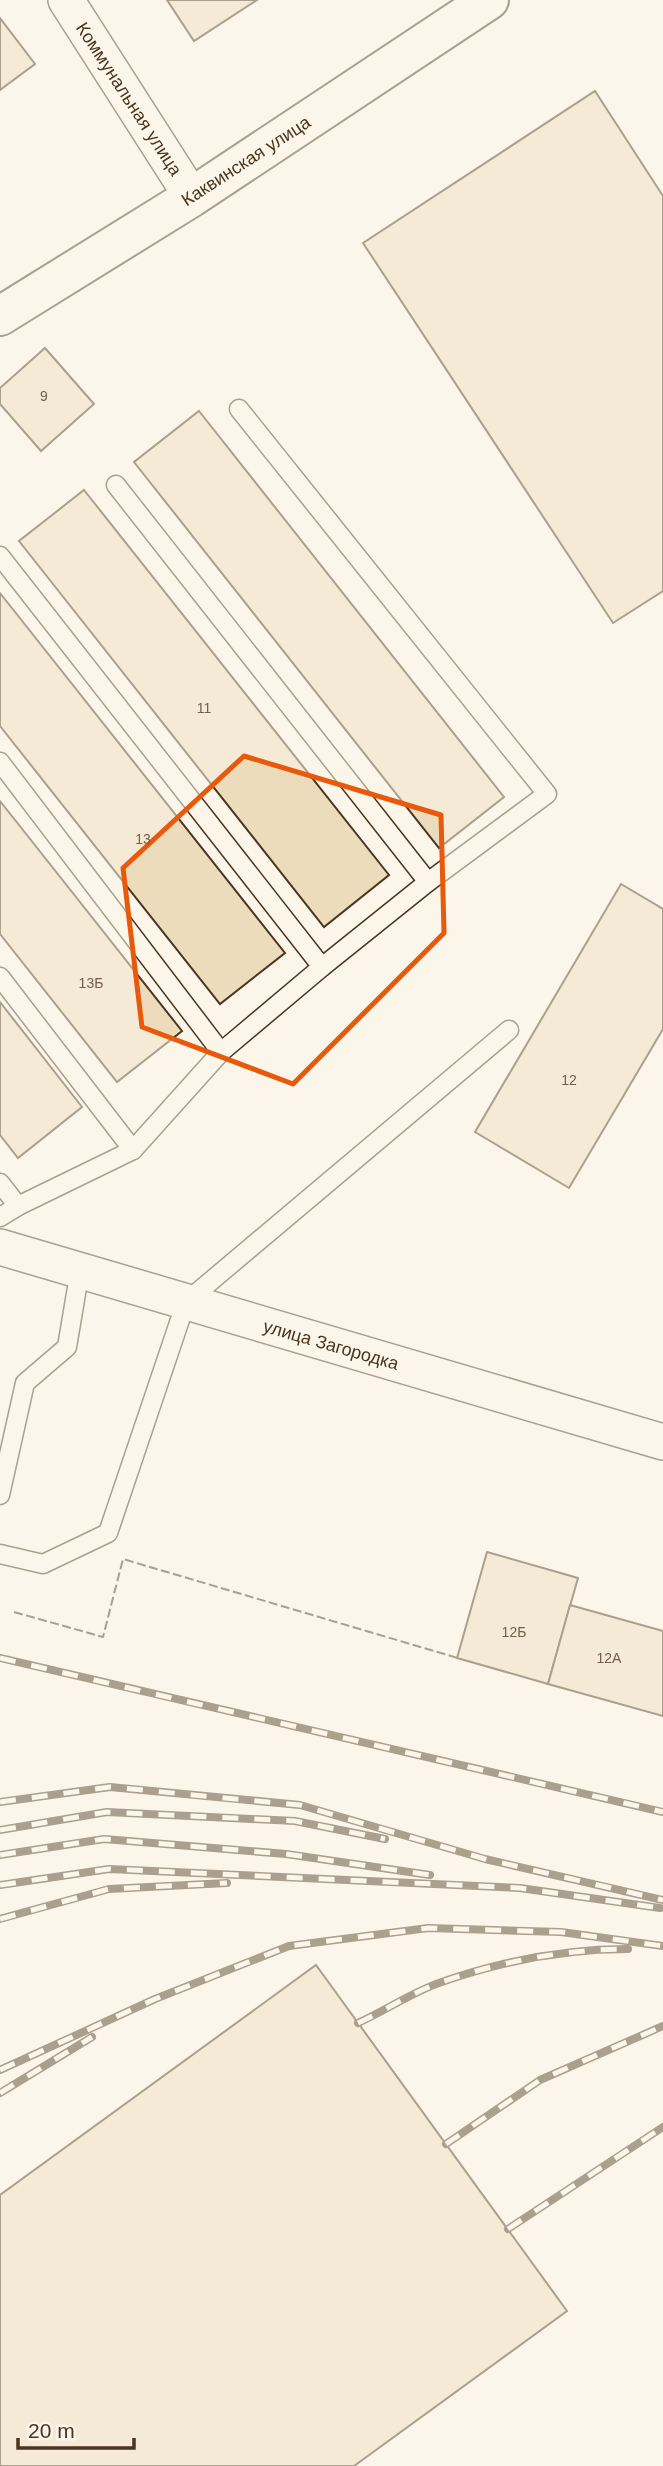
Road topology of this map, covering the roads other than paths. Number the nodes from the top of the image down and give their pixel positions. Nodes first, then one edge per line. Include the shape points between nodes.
1 (66, 0) edge
2 (489, 0) edge
3 (192, 197) junction
4 (0, 316) edge
5 (239, 409) dead end
6 (116, 485) dead end
7 (0, 556) edge
8 (0, 762) edge
9 (428, 882) junction
10 (322, 967) junction
11 (0, 977) edge
12 (509, 1030) dead end
13 (221, 1052) junction
14 (133, 1150) junction
15 (0, 1183) edge
16 (18, 1206) junction
17 (0, 1217) edge
18 (0, 1247) edge
19 (80, 1270) junction
20 (186, 1302) junction
21 (663, 1442) edge
22 (0, 1495) edge
23 (0, 1554) edge

1 - 3 street, Коммунальная улица
2 - 3 main road, Каквинская улица
3 - 4 main road, Каквинская улица
5 - 9 lane via 547,794
6 - 9 lane
7 - 10 lane
8 - 13 lane
9 - 10 lane
10 - 13 lane
11 - 14 lane
12 - 20 lane
13 - 14 lane
14 - 16 lane
15 - 16 lane
16 - 17 lane
18 - 19 street, улица Загородка
19 - 20 street, улица Загородка
19 - 22 lane via 67,1347 25,1383
20 - 21 street, улица Загородка
20 - 23 lane via 108,1533 43,1564

